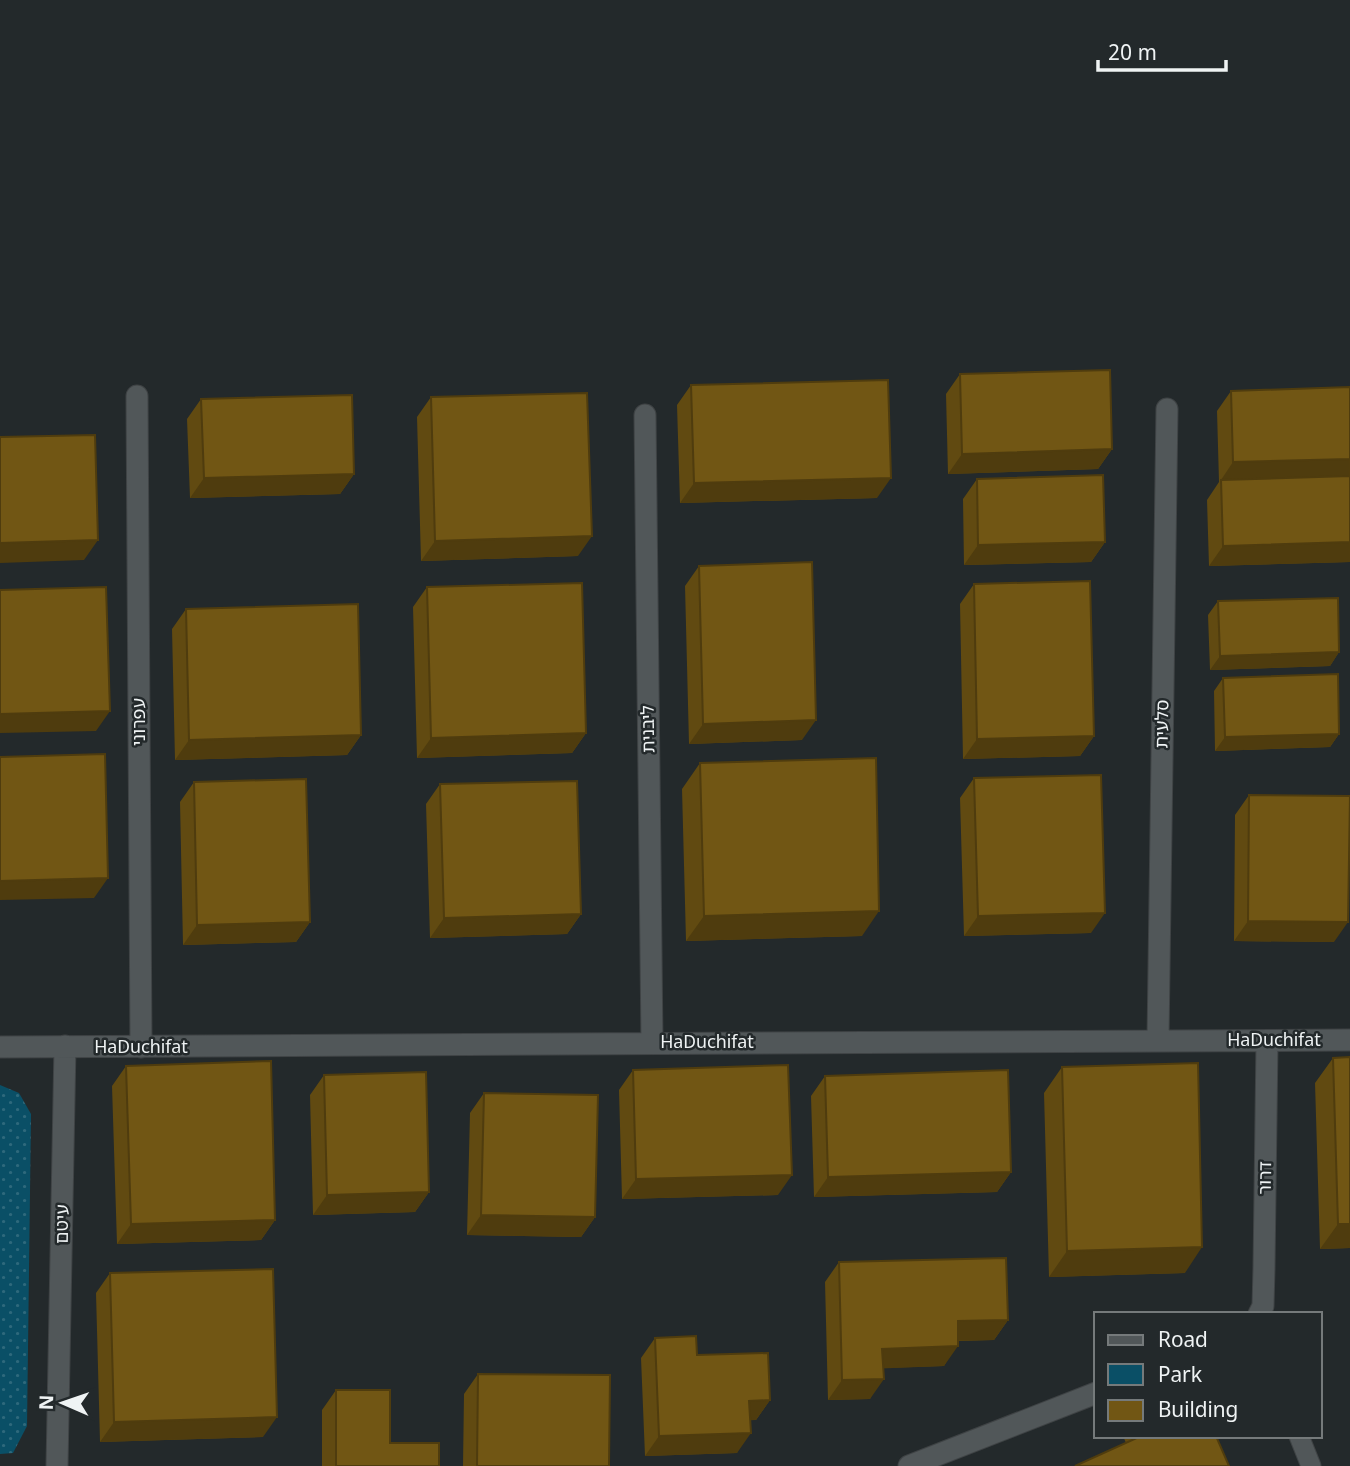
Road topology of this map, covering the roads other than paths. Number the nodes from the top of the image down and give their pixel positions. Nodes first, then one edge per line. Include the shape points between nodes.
1 (137, 396) dead end
2 (1167, 409) dead end
3 (645, 415) dead end
4 (1158, 1039) junction
5 (1350, 1040) edge
6 (1267, 1042) junction
7 (652, 1043) junction
8 (65, 1046) junction
9 (0, 1047) edge
10 (141, 1047) junction
11 (1260, 1312) edge
12 (1094, 1394) edge
13 (1300, 1438) edge
14 (57, 1466) edge
15 (909, 1466) edge
16 (1311, 1466) edge

1 - 10 street, עפרוני
2 - 4 street, סלעית
3 - 7 street, ליבנית
4 - 6 street, HaDuchifat
4 - 7 street, HaDuchifat
5 - 6 street, HaDuchifat
6 - 11 street, דרור
7 - 10 street, HaDuchifat
8 - 9 street
8 - 10 street, HaDuchifat
8 - 14 street, עיטם
12 - 15 street
13 - 16 lane

